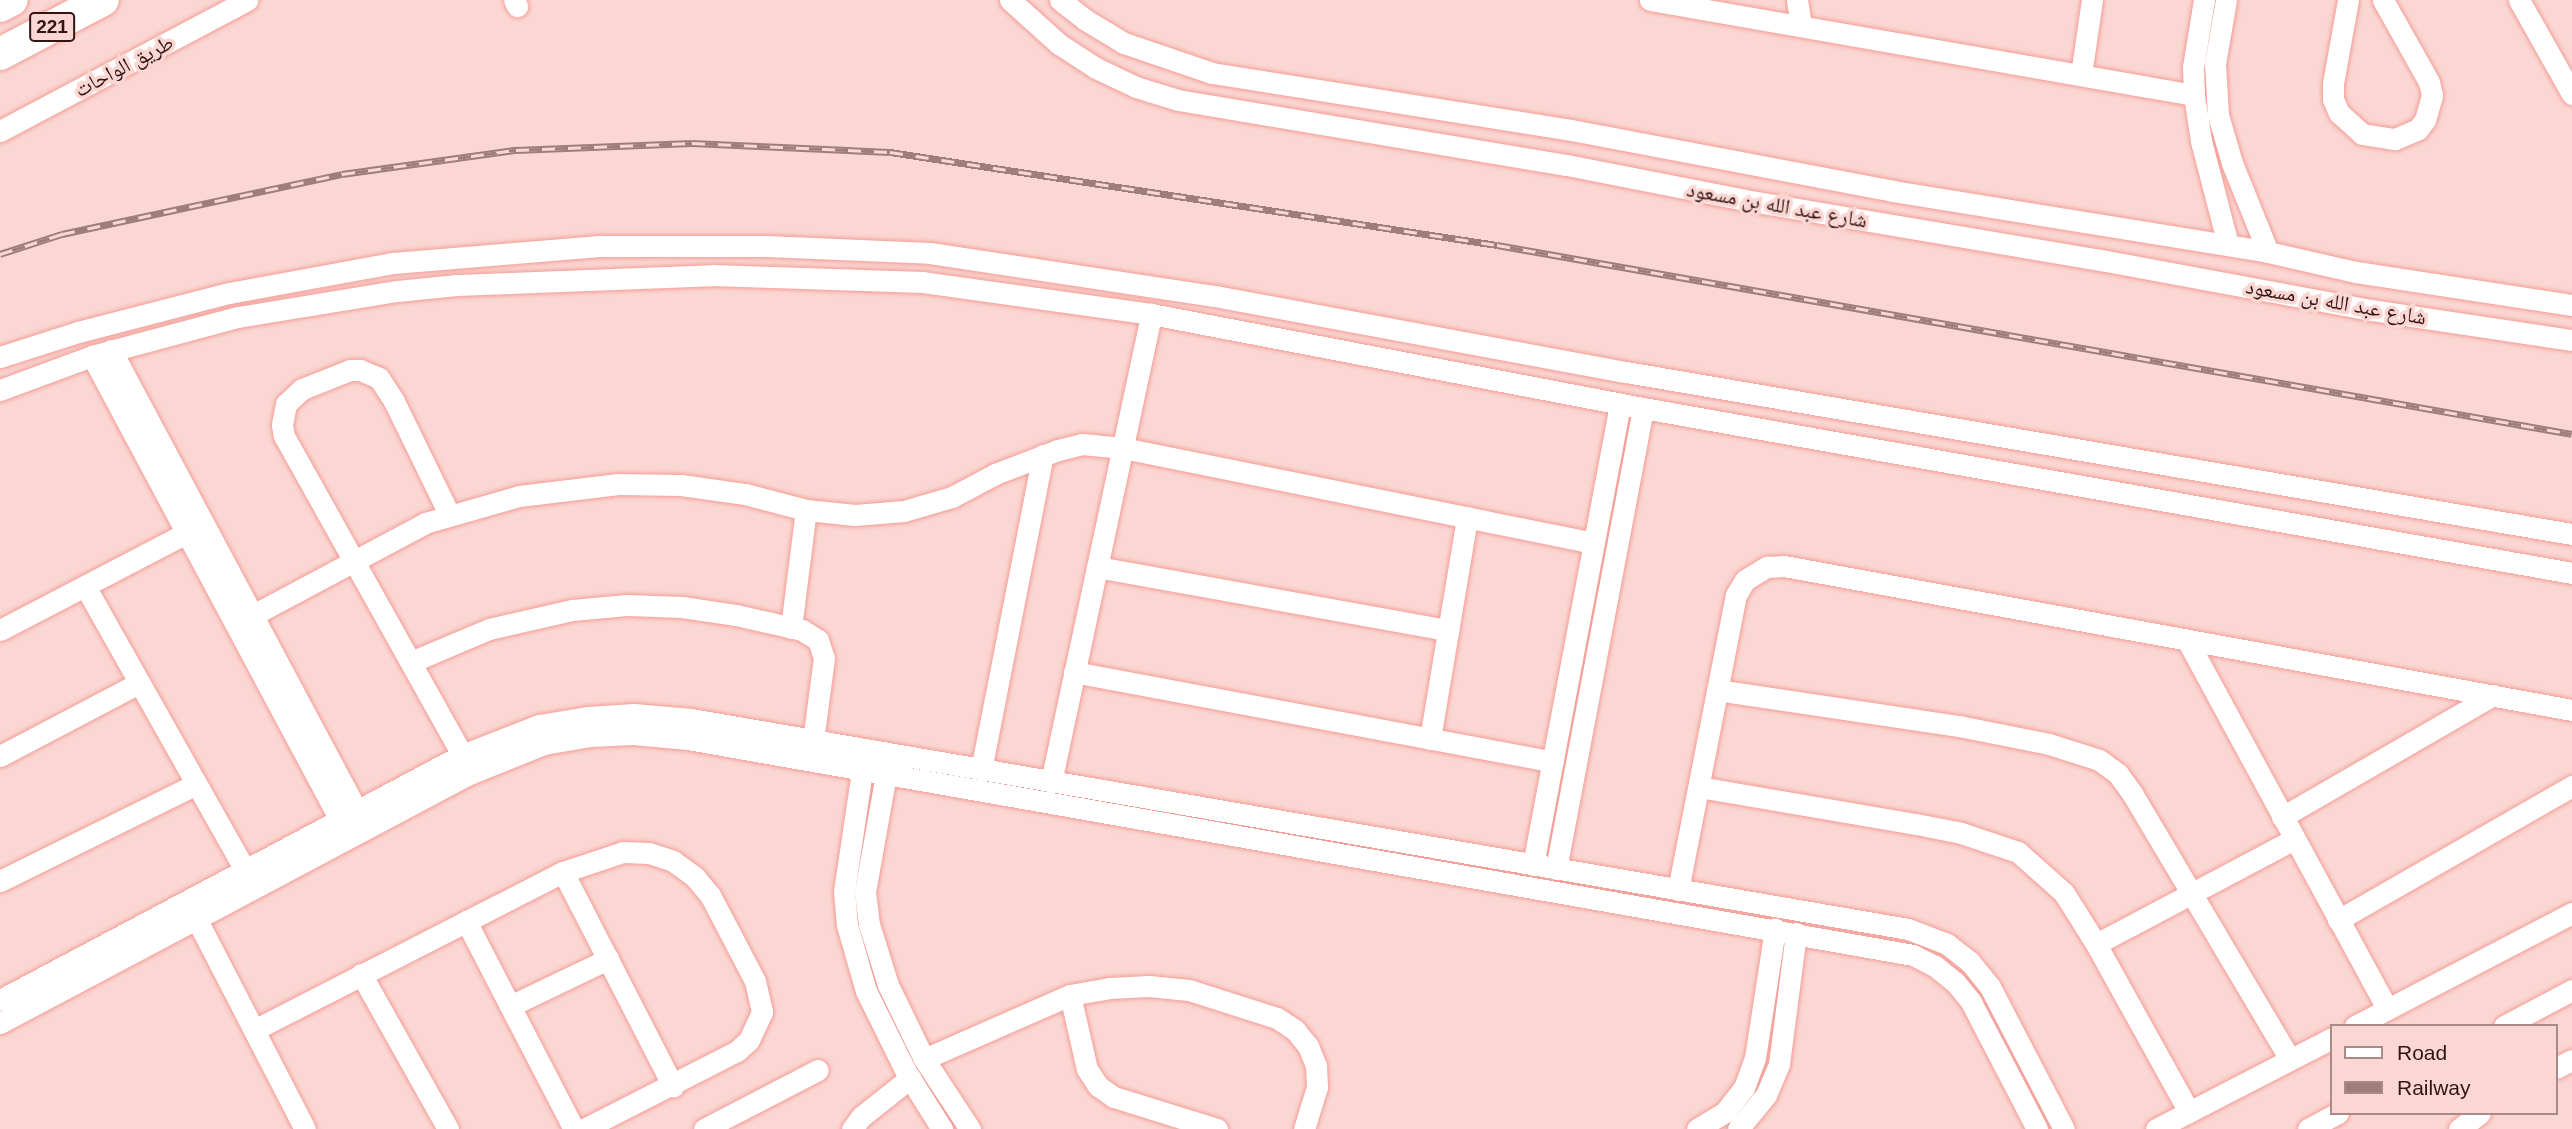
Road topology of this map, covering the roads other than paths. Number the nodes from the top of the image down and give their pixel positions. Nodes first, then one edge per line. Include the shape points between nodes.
1 (12, 0) edge
2 (103, 0) edge
3 (247, 0) edge
4 (1010, 0) edge
5 (1060, 0) edge
6 (1650, 0) edge
7 (1797, 0) edge
8 (2092, 0) edge
9 (2204, 0) edge
10 (2226, 0) edge
11 (2348, 0) edge
12 (2383, 0) edge
13 (2519, 0) edge
14 (0, 6) edge
15 (1801, 26) junction
16 (0, 54) edge
17 (2081, 75) junction
18 (2570, 86) edge
19 (2194, 95) junction
20 (0, 131) edge
21 (1751, 165) junction
22 (1745, 201) junction
23 (2228, 245) junction
24 (2268, 252) junction
25 (1041, 268) junction
26 (2474, 291) junction
27 (1036, 298) junction
28 (2572, 305) edge
29 (1152, 314) junction
30 (2470, 326) junction
31 (2572, 340) edge
32 (101, 353) junction
33 (0, 357) edge
34 (0, 390) edge
35 (1620, 404) junction
36 (1643, 408) junction
37 (1968, 430) junction
38 (1122, 448) junction
39 (1043, 456) junction
40 (1962, 465) junction
41 (806, 510) junction
42 (449, 514) junction
43 (1467, 517) junction
44 (186, 533) junction
45 (2572, 534) edge
46 (1594, 542) junction
47 (354, 560) junction
48 (1097, 567) junction
49 (2572, 573) edge
50 (85, 586) junction
51 (253, 615) junction
52 (791, 628) junction
53 (0, 630) edge
54 (1448, 631) junction
55 (2187, 640) junction
56 (411, 662) junction
57 (1074, 672) junction
58 (139, 683) junction
59 (1717, 690) junction
60 (2493, 695) junction
61 (2572, 710) edge
62 (1430, 739) junction
63 (813, 740) junction
64 (462, 755) junction
65 (0, 756) edge
66 (1553, 762) junction
67 (981, 770) junction
68 (862, 771) junction
69 (886, 774) junction
70 (1051, 782) junction
71 (196, 784) junction
72 (2572, 786) edge
73 (1699, 788) junction
74 (407, 794) junction
75 (348, 814) junction
76 (2282, 817) junction
77 (2294, 839) junction
78 (1533, 865) junction
79 (1556, 869) junction
80 (245, 870) junction
81 (563, 872) junction
82 (0, 881) edge
83 (1678, 890) junction
84 (2190, 895) junction
85 (2572, 913) edge
86 (197, 920) junction
87 (2338, 920) junction
88 (466, 921) junction
89 (1775, 929) junction
90 (1797, 933) junction
91 (2096, 944) junction
92 (608, 959) junction
93 (77, 970) junction
94 (361, 974) junction
95 (2572, 990) edge
96 (1070, 995) junction
97 (0, 1000) edge
98 (510, 1006) junction
99 (2387, 1009) junction
100 (2007, 1017) junction
101 (0, 1023) edge
102 (2359, 1024) edge
103 (2508, 1024) edge
104 (1985, 1028) junction
105 (254, 1030) junction
106 (2330, 1039) edge
107 (923, 1059) junction
108 (2290, 1059) junction
109 (818, 1070) dead end
110 (911, 1078) junction
111 (673, 1086) junction
112 (2189, 1112) junction
113 (2334, 1115) edge
114 (2477, 1115) edge
115 (305, 1129) edge
116 (448, 1129) edge
117 (574, 1129) edge
118 (584, 1129) edge
119 (704, 1129) edge
120 (852, 1129) edge
121 (942, 1129) edge
122 (970, 1129) edge
123 (1217, 1129) edge
124 (1304, 1129) edge
125 (1697, 1129) edge
126 (1738, 1129) edge
127 (2037, 1129) edge
128 (2064, 1129) edge
129 (2156, 1129) edge
130 (2308, 1129) edge
131 (2459, 1129) edge

1 - 14 highway, 221
2 - 16 highway, 221
3 - 20 street, طريق الواحات
4 - 22 street, شارع عبد الله بن مسعود via 1059,44 1096,68 1178,100 1567,164
5 - 21 street, شارع عبد الله بن مسعود via 1124,43 1212,73 1579,132
6 - 15 street
7 - 15 street
8 - 17 street
9 - 19 street via 2193,67
10 - 24 street via 2215,64 2218,115
11 - 12 street via 2333,99 2355,130 2395,139 2407,136 2426,120 2432,95
13 - 18 street
15 - 17 street
17 - 19 street
19 - 23 street
21 - 22 street
21 - 23 street, شارع عبد الله بن مسعود
22 - 30 street, شارع عبد الله بن مسعود
23 - 24 street, شارع عبد الله بن مسعود
24 - 26 street, شارع عبد الله بن مسعود
25 - 27 street
25 - 33 street via 930,253 766,246 602,246 455,257 325,274 229,293
25 - 37 street
26 - 28 street, شارع عبد الله بن مسعود
26 - 30 street
27 - 29 street
27 - 32 street via 923,282 752,275 457,285 238,317
29 - 35 street
29 - 38 street
30 - 31 street, شارع عبد الله بن مسعود
32 - 34 street
32 - 44 street
32 - 51 street
35 - 36 street
35 - 46 street
36 - 40 street
36 - 79 street
37 - 40 street
37 - 45 street
38 - 39 street via 1082,444
38 - 43 street
38 - 48 street
39 - 41 street via 952,497 904,511 855,515
39 - 67 street
40 - 49 street
41 - 42 street via 745,494 681,485 618,484 554,490
41 - 52 street
42 - 47 street
42 - 47 street via 379,378 350,370 302,389 286,404 284,436
43 - 46 street
43 - 54 street
44 - 50 street
44 - 75 street
46 - 66 street
47 - 51 street
47 - 56 street
48 - 54 street
48 - 57 street
50 - 53 street
50 - 58 street
51 - 75 street
52 - 56 street via 682,607 626,605 572,610 489,629
52 - 63 street via 810,634 824,658
54 - 62 street
55 - 59 street via 1776,565 1751,574 1740,587
55 - 60 street
55 - 76 street
56 - 64 street
57 - 62 street
57 - 70 street
58 - 65 street
58 - 71 street
59 - 73 street
59 - 84 street via 1959,726 2049,744 2099,760 2118,774 2133,795
60 - 61 street
60 - 76 street
62 - 66 street
63 - 64 street via 635,714 539,725
63 - 67 street
64 - 74 street
66 - 78 street
67 - 70 street
68 - 69 street
68 - 74 street via 688,739 590,736 544,744
68 - 110 street via 844,891 847,925 866,990
69 - 89 street
69 - 107 street via 865,892 877,955
70 - 78 street
71 - 80 street
71 - 82 street
72 - 87 street
73 - 83 street
73 - 91 street via 1926,826 1997,843 2043,870 2064,893
74 - 75 street
74 - 86 street
75 - 80 street
76 - 77 street
77 - 84 street
77 - 87 street
78 - 79 street
79 - 83 street
80 - 93 street
81 - 88 street
81 - 92 street
81 - 111 street via 623,852 649,853 673,861 694,876 716,905 755,981 762,1012 754,1034 737,1051
83 - 100 street via 1922,934 1947,944 1970,962
84 - 91 street
84 - 108 street
85 - 99 street
86 - 93 street
86 - 105 street
87 - 99 street
88 - 94 street
88 - 98 street
89 - 90 street
89 - 125 street via 1755,1058 1744,1088 1725,1112
90 - 104 street via 1888,949 1935,966 1955,982
90 - 126 street via 1779,1064 1766,1095
91 - 112 street
92 - 98 street
92 - 111 street
93 - 97 street
93 - 101 street
94 - 105 street
94 - 116 street
95 - 103 street
96 - 107 street
96 - 123 street via 1087,1069 1098,1086 1114,1097
96 - 124 street via 1122,987 1189,990 1277,1018 1308,1046 1316,1066 1317,1087
98 - 117 street
99 - 102 street
100 - 104 street
100 - 128 street
104 - 127 street
105 - 115 street
106 - 108 street
107 - 122 street
108 - 112 street
109 - 119 street
110 - 120 street
110 - 121 street
111 - 118 street
112 - 129 street
113 - 130 street
114 - 131 street

